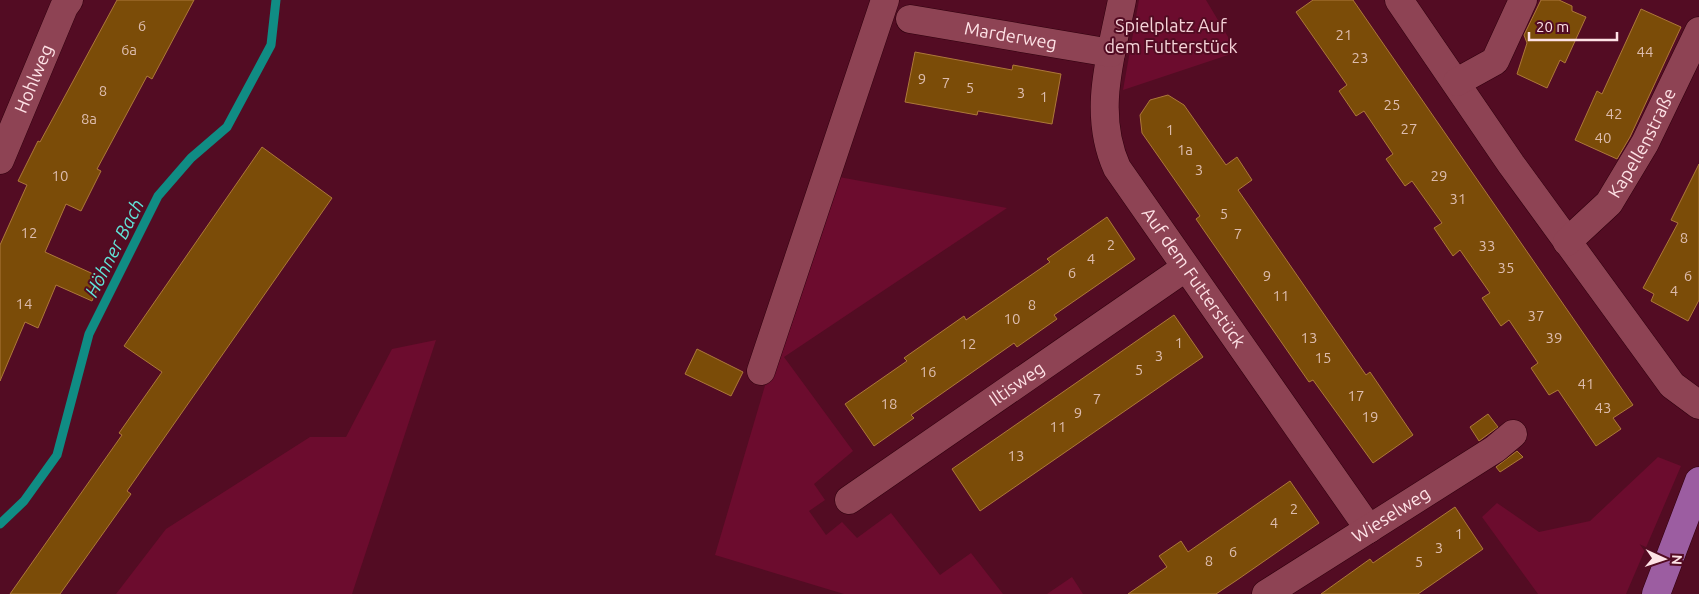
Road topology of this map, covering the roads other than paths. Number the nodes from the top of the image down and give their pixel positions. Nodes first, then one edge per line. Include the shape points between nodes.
1 (69, 0) edge
2 (886, 0) edge
3 (1122, 0) edge
4 (1399, 0) edge
5 (1523, 0) edge
6 (910, 19) dead end
7 (1699, 31) edge
8 (1111, 53) junction
9 (1457, 82) junction
10 (0, 160) edge
11 (1567, 242) junction
12 (1185, 268) junction
13 (761, 371) dead end
14 (1699, 405) edge
15 (1512, 434) dead end
16 (1699, 481) edge
17 (849, 500) dead end
18 (1369, 529) junction
19 (1266, 594) edge
20 (1656, 594) edge

1 - 10 street, Hohlweg
2 - 13 street
3 - 8 street, Auf dem Futterstück
4 - 9 street
5 - 9 street via 1495,61
6 - 8 street, Marderweg
7 - 11 street, Kapellenstraße via 1646,143 1610,204
8 - 12 street, Auf dem Futterstück via 1104,98 1108,148 1117,168
9 - 11 street
11 - 14 street via 1672,385
12 - 17 street, Iltisweg
12 - 18 street, Auf dem Futterstück
15 - 18 street, Wieselweg via 1494,449
16 - 20 main road
18 - 19 street, Wieselweg

